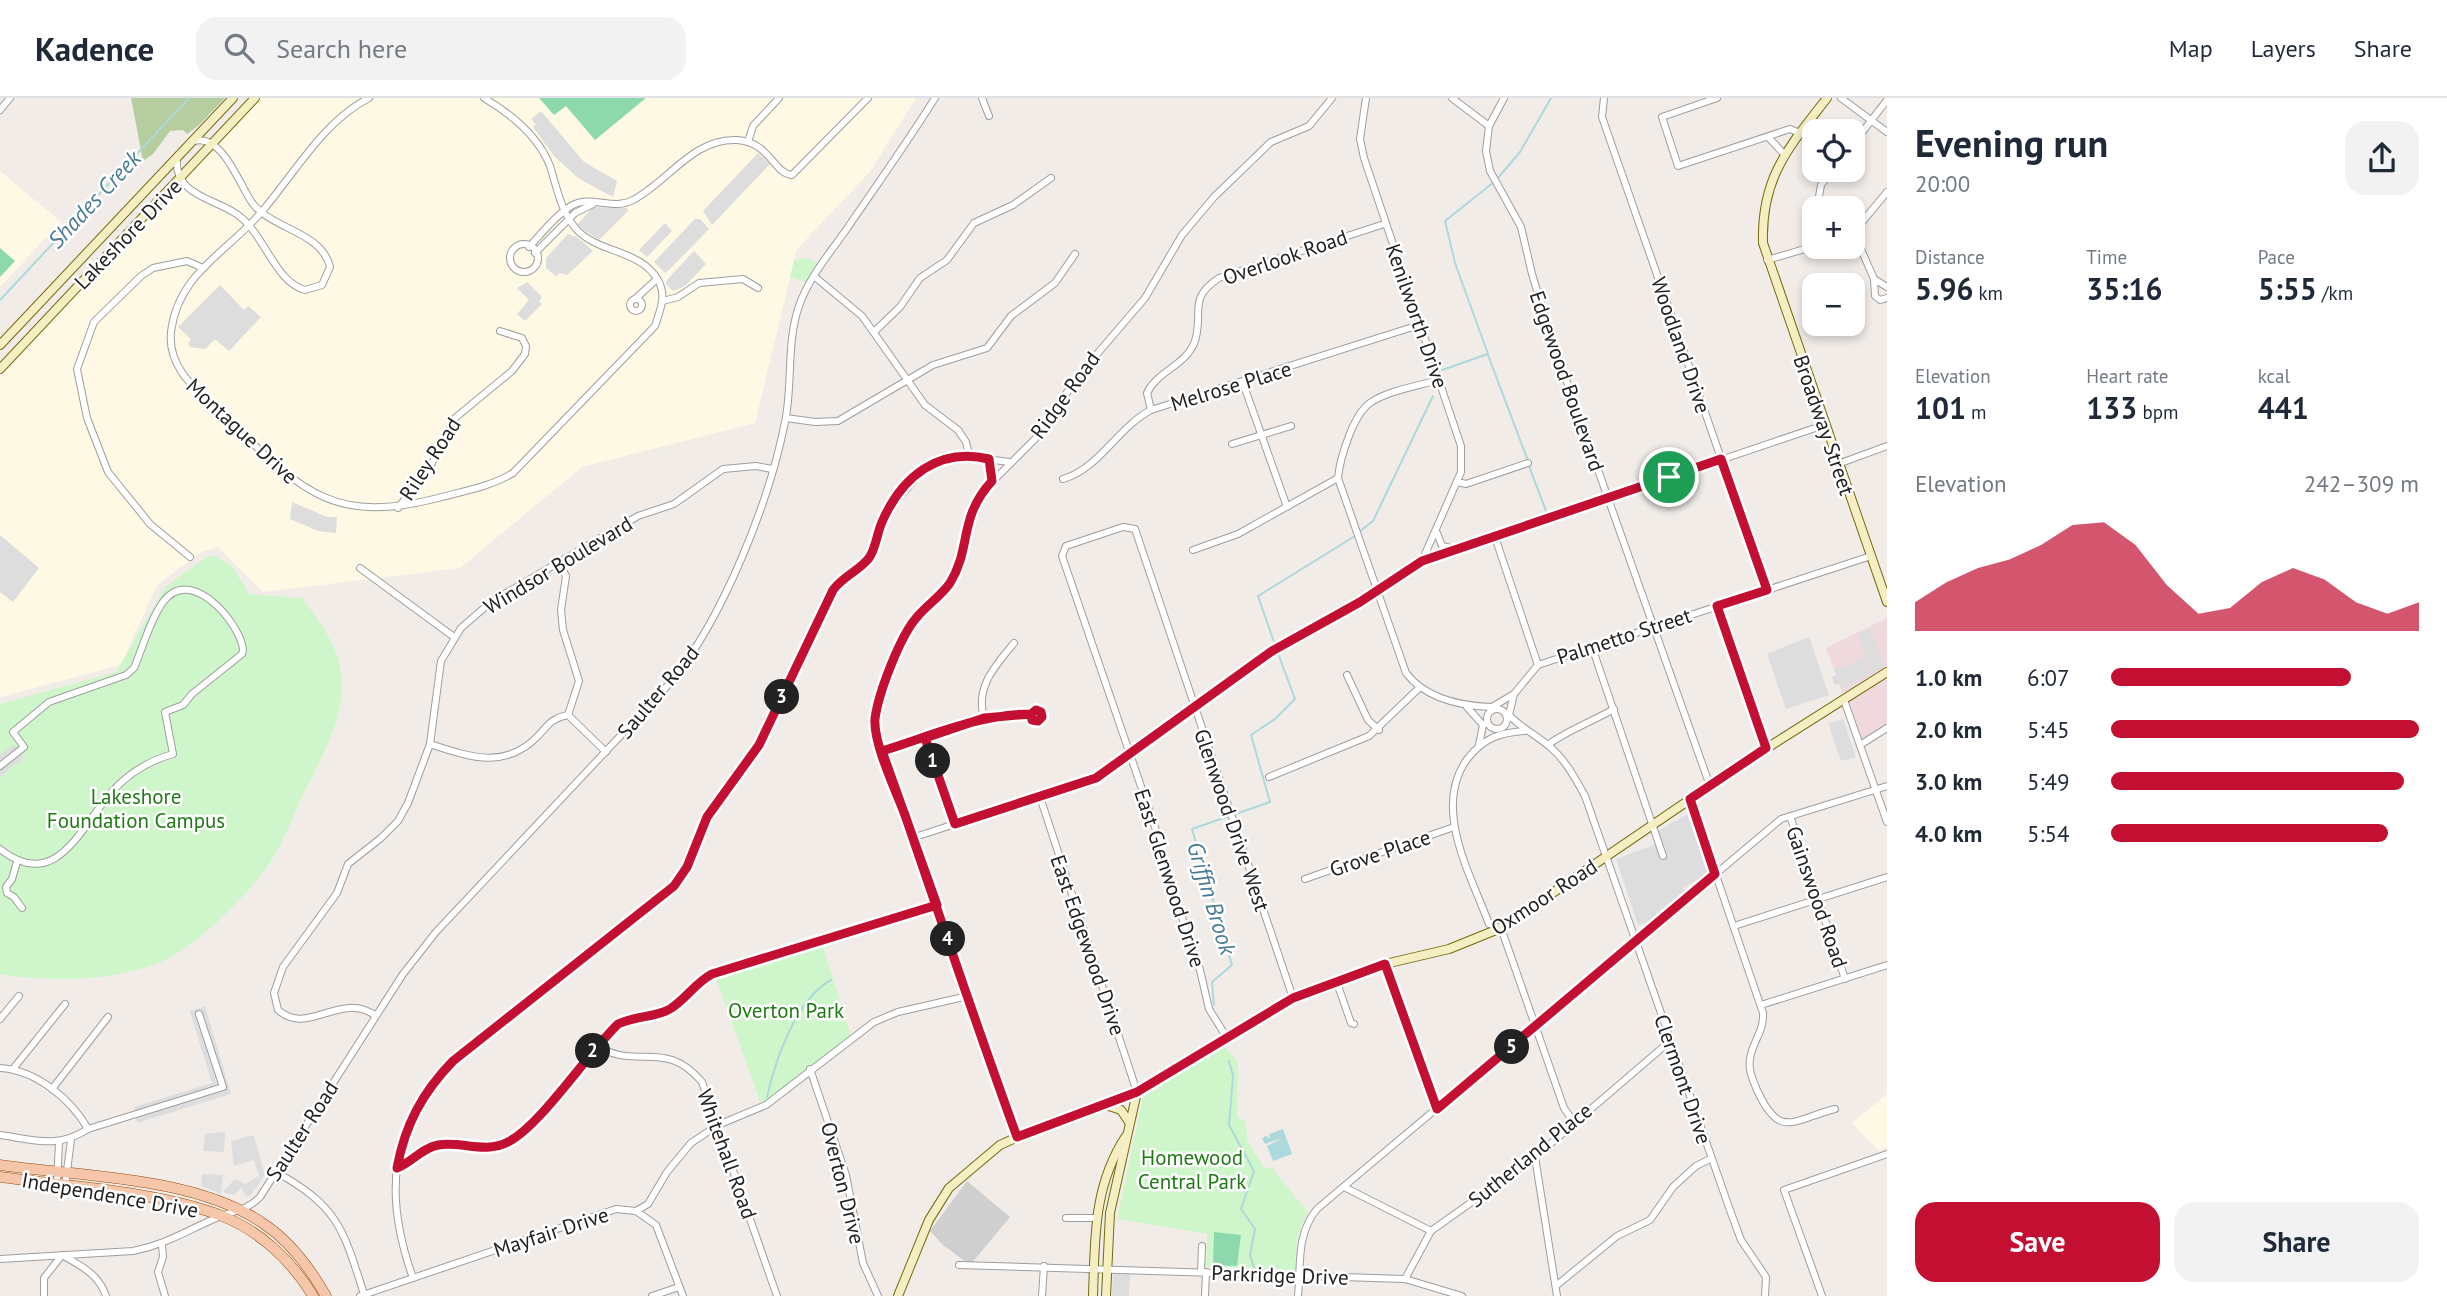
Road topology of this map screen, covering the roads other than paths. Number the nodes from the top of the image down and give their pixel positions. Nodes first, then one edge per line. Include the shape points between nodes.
1 (10, 98) edge
2 (233, 98) edge
3 (256, 98) edge
4 (369, 98) edge
5 (484, 98) edge
6 (779, 98) edge
7 (868, 98) edge
8 (935, 98) edge
9 (982, 98) edge
10 (1332, 98) edge
11 (1366, 98) edge
12 (1452, 98) edge
13 (1504, 98) edge
14 (1604, 98) edge
15 (1717, 98) edge
16 (1827, 98) edge
17 (1841, 98) edge
18 (1887, 100) edge
19 (0, 110) edge
20 (989, 116) dead end
21 (1871, 123) junction
22 (1489, 126) junction
23 (1865, 130) edge
24 (1887, 132) edge
25 (1800, 133) junction
26 (1768, 137) junction
27 (193, 142) junction
28 (748, 142) junction
29 (212, 145) junction
30 (1784, 154) junction
31 (177, 158) junction
32 (1051, 178) dead end
33 (181, 179) junction
34 (1887, 192) edge
35 (595, 203) junction
36 (565, 210) junction
37 (261, 213) junction
38 (569, 218) junction
39 (1865, 219) edge
40 (1384, 224) junction
41 (249, 226) junction
42 (529, 247) junction
43 (1802, 250) edge
44 (535, 253) junction
45 (1075, 254) dead end
46 (1865, 259) edge
47 (1767, 260) junction
48 (203, 268) junction
49 (815, 277) junction
50 (657, 279) junction
51 (1874, 279) junction
52 (1887, 287) edge
53 (758, 288) dead end
54 (645, 292) junction
55 (1887, 298) edge
56 (663, 300) junction
57 (1419, 325) junction
58 (499, 331) dead end
59 (874, 332) junction
60 (0, 345) edge
61 (0, 369) edge
62 (906, 379) junction
63 (1438, 380) junction
64 (1242, 383) junction
65 (1151, 410) junction
66 (786, 418) junction
67 (1825, 425) junction
68 (1290, 426) dead end
69 (1261, 435) junction
70 (1232, 444) dead end
71 (1887, 446) edge
72 (969, 454) junction
73 (989, 459) junction
74 (1721, 459) junction
75 (1009, 462) junction
76 (1528, 463) dead end
77 (1838, 464) junction
78 (772, 469) junction
79 (1338, 478) junction
80 (1063, 480) dead end
81 (992, 481) junction
82 (1457, 482) junction
83 (1607, 499) junction
84 (1287, 507) junction
85 (398, 508) junction
86 (1128, 528) joint
87 (1437, 531) junction
88 (1494, 537) junction
89 (1194, 550) dead end
90 (1457, 550) junction
91 (1871, 556) junction
92 (190, 557) dead end
93 (1422, 561) junction
94 (559, 563) junction
95 (360, 568) dead end
96 (1380, 590) junction
97 (1767, 590) junction
98 (1887, 602) edge
99 (1717, 606) junction
100 (1652, 626) junction
101 (454, 637) junction
102 (1014, 643) dead end
103 (1592, 647) junction
104 (1538, 665) junction
105 (1887, 672) edge
106 (1347, 675) dead end
107 (1418, 688) junction
108 (1514, 694) junction
109 (1844, 700) junction
110 (1467, 707) junction
111 (1193, 708) junction
112 (1493, 708) junction
113 (1614, 709) junction
114 (1031, 714) dead end
115 (568, 715) junction
116 (1507, 716) junction
117 (984, 718) junction
118 (1485, 724) junction
119 (1887, 728) edge
120 (1379, 730) junction
121 (1499, 731) junction
122 (1524, 731) junction
123 (925, 738) junction
124 (430, 744) junction
125 (1479, 745) junction
126 (1548, 745) junction
127 (1860, 745) junction
128 (1766, 748) junction
129 (882, 751) junction
130 (606, 752) junction
131 (1130, 754) junction
132 (0, 766) edge
133 (1269, 778) dead end
134 (1710, 786) junction
135 (1887, 786) edge
136 (1876, 790) junction
137 (1040, 797) junction
138 (1690, 799) junction
139 (1790, 816) junction
140 (1887, 822) edge
141 (955, 824) junction
142 (1653, 826) junction
143 (1454, 827) junction
144 (912, 838) junction
145 (0, 849) edge
146 (1663, 856) dead end
147 (1606, 857) junction
148 (17, 862) junction
149 (1715, 874) junction
150 (1887, 877) edge
151 (1305, 878) dead end
152 (1818, 899) junction
153 (937, 905) junction
154 (22, 908) dead end
155 (1734, 926) junction
156 (1501, 928) junction
157 (1636, 942) junction
158 (1385, 964) junction
159 (1887, 965) edge
160 (1845, 979) junction
161 (1336, 980) junction
162 (19, 996) dead end
163 (968, 996) junction
164 (1293, 998) junction
165 (65, 1004) dead end
166 (1761, 1005) junction
167 (199, 1014) dead end
168 (376, 1016) junction
169 (108, 1017) dead end
170 (0, 1019) edge
171 (1354, 1024) dead end
172 (1536, 1027) junction
173 (1227, 1038) junction
174 (1669, 1041) junction
175 (597, 1046) junction
176 (0, 1068) edge
177 (13, 1069) junction
178 (810, 1069) junction
179 (52, 1089) junction
180 (1137, 1092) junction
181 (1104, 1104) junction
182 (1437, 1109) junction
183 (1835, 1109) dead end
184 (1573, 1121) junction
185 (1129, 1122) junction
186 (718, 1125) junction
187 (88, 1129) junction
188 (0, 1135) edge
189 (1126, 1136) junction
190 (1017, 1137) junction
191 (71, 1140) junction
192 (60, 1142) junction
193 (1887, 1154) edge
194 (1535, 1157) junction
195 (1710, 1159) junction
196 (0, 1165) edge
197 (397, 1168) junction
198 (276, 1172) junction
199 (60, 1174) junction
200 (0, 1177) edge
201 (61, 1185) junction
202 (1344, 1187) junction
203 (648, 1204) junction
204 (636, 1211) junction
205 (243, 1212) junction
206 (222, 1216) junction
207 (648, 1217) junction
208 (1066, 1218) dead end
209 (1095, 1218) junction
210 (1431, 1231) junction
211 (162, 1245) junction
212 (1202, 1246) dead end
213 (62, 1255) junction
214 (0, 1259) edge
215 (959, 1265) dead end
216 (1044, 1266) junction
217 (1094, 1268) junction
218 (1107, 1268) junction
219 (1204, 1272) junction
220 (1300, 1275) junction
221 (413, 1278) junction
222 (1405, 1279) junction
223 (1557, 1285) junction
224 (679, 1287) junction
225 (362, 1295) edge
226 (44, 1296) edge
227 (106, 1296) edge
228 (165, 1296) edge
229 (313, 1296) edge
230 (326, 1296) edge
231 (652, 1296) edge
232 (683, 1296) edge
233 (777, 1296) edge
234 (878, 1296) edge
235 (898, 1296) edge
236 (1042, 1296) edge
237 (1093, 1296) edge
238 (1106, 1296) edge
239 (1205, 1296) edge
240 (1298, 1296) edge
241 (1462, 1296) edge
242 (1557, 1296) edge
243 (1765, 1296) edge
244 (1822, 1296) edge

1 - 19 street
2 - 27 main road, Lakeshore Drive
3 - 29 main road, Lakeshore Drive
4 - 37 street, Montague Drive via 334,122
5 - 36 street via 512,114 540,147
6 - 28 street via 753,126
7 - 28 street via 792,176
8 - 49 street, Saulter Road
9 - 20 street
10 - 75 street, Ridge Road via 1309,126 1271,142 1214,197 1182,235 1145,298 1079,374 1035,439
11 - 40 street, Kenilworth Drive via 1360,139
12 - 22 street
13 - 22 street, Edgewood Boulevard
14 - 74 street, Woodland Drive via 1602,117
15 - 26 street via 1662,117 1678,166
16 - 25 main road, Broadway Street
17 - 21 street
18 - 21 street
21 - 23 street
21 - 24 street
22 - 83 street, Edgewood Boulevard via 1486,151 1493,176 1521,227 1548,327
25 - 26 street via 1790,130
25 - 30 main road, Broadway Street
26 - 30 street
27 - 29 street
27 - 31 main road, Lakeshore Drive
28 - 35 street via 708,145 630,202
29 - 33 main road, Lakeshore Drive
29 - 37 street via 232,166
30 - 47 main road, Broadway Street via 1772,175 1762,220
31 - 33 street
31 - 60 main road, Lakeshore Drive
32 - 59 street via 1013,205 974,223 947,260 920,278 900,307
33 - 41 street via 198,196 229,210
33 - 61 main road, Lakeshore Drive
34 - 39 street
35 - 36 street via 580,202
35 - 38 street
36 - 38 street
36 - 42 street
37 - 41 street, Montague Drive
37 - 41 street via 322,249 330,267 322,285 305,290 285,280
38 - 44 street
38 - 50 street via 583,235 645,264
40 - 57 street, Kenilworth Drive
40 - 65 street, Overlook Road via 1208,285 1197,302 1195,341 1187,355 1153,381 1147,393
41 - 48 street, Montague Drive
42 - 44 street
42 - 44 street via 517,244 509,251 517,270 534,270 538,262
43 - 47 street
45 - 62 street via 1055,283 1011,316 986,348
46 - 51 street
47 - 67 main road, Broadway Street
48 - 85 street, Montague Drive via 186,286 171,333 180,372 305,490 346,505
48 - 92 street via 191,261 153,268 94,322 77,369 96,445 122,493
49 - 59 street via 844,299
49 - 66 street, Saulter Road via 793,326
50 - 54 street
50 - 56 street
51 - 52 street
51 - 55 street via 1875,296
53 - 56 street via 743,279 699,282
54 - 54 street via 640,310 633,310 630,305
56 - 85 street, Montague Drive via 654,326 513,473 483,486
57 - 63 street, Kenilworth Drive
57 - 64 street, Melrose Place
58 - 85 street, Riley Road via 522,338 525,354 512,371 455,418 431,465
59 - 62 street
62 - 66 street via 838,421
62 - 72 street via 925,405 958,430
63 - 79 street via 1372,401 1362,409 1340,459
63 - 82 street, Kenilworth Drive via 1461,446 1463,462
64 - 65 street, Melrose Place
64 - 69 street
65 - 80 street, Melrose Place via 1122,430 1091,464
66 - 78 street, Saulter Road
67 - 74 street
67 - 77 main road, Broadway Street
68 - 69 street
69 - 70 street
69 - 84 street
71 - 77 street
72 - 73 street
72 - 197 street via 926,466 887,511 870,557 833,590 759,745 707,817 687,867 674,886 453,1061 409,1121
73 - 75 street
73 - 81 street
74 - 83 street
74 - 97 street, Woodland Drive
75 - 81 street, Ridge Road
76 - 82 street via 1466,484
77 - 91 main road, Broadway Street
78 - 94 street, Windsor Boulevard via 723,469 674,504 638,516
78 - 130 street, Saulter Road via 746,544 701,642
79 - 84 street
79 - 96 street
81 - 129 street, Ridge Road via 969,516 950,583 903,636 875,719
82 - 87 street, Kenilworth Drive
83 - 88 street
83 - 100 street, Edgewood Boulevard
84 - 89 street via 1238,534
86 - 111 street, Glenwood Drive West via 1135,529 1195,699
86 - 131 street, East Glenwood Drive via 1066,546 1062,556
87 - 90 street via 1442,546
87 - 93 street, Kenilworth Drive
88 - 90 street
88 - 104 street
90 - 93 street
91 - 97 street, Palmetto Street
91 - 98 main road, Broadway Street
93 - 96 street
94 - 101 street, Windsor Boulevard via 491,602
94 - 115 street via 566,576 563,629 579,681
95 - 101 street
96 - 107 street via 1395,645 1406,673
96 - 111 street via 1272,651
97 - 99 street, Palmetto Street
99 - 100 street, Palmetto Street
99 - 128 street
100 - 103 street, Palmetto Street
100 - 134 street, Edgewood Boulevard
101 - 124 street, Windsor Boulevard via 441,661
102 - 117 street via 990,673 981,694
103 - 104 street, Palmetto Street
103 - 113 street
104 - 108 street
105 - 109 main road, Oxmoor Road
106 - 120 street via 1368,720
107 - 110 street
107 - 120 street
108 - 112 street
108 - 116 street
109 - 127 street
109 - 128 main road, Oxmoor Road
110 - 112 street
110 - 118 street
111 - 131 street
111 - 164 street, Glenwood Drive West
112 - 116 street
112 - 118 street
113 - 126 street
113 - 142 street
114 - 117 street
115 - 124 street via 554,718 528,746 506,757 482,759
115 - 130 street
116 - 121 street
116 - 122 street
117 - 123 street
118 - 121 street
118 - 125 street
119 - 127 street
120 - 133 street
121 - 122 street
121 - 125 street
122 - 126 street
123 - 129 street
123 - 141 street
124 - 168 street, Windsor Boulevard via 398,821 348,864 337,893 283,967 274,993 278,1010 291,1018 315,1017 351,1006
125 - 143 street via 1462,766 1454,786
126 - 147 street via 1573,773 1585,796
127 - 136 street
128 - 134 main road, Oxmoor Road
129 - 144 street, Ridge Road
130 - 168 street, Saulter Road via 436,932
131 - 137 street via 1096,778
131 - 173 street, East Glenwood Drive via 1209,1009
132 - 148 street via 24,747 13,732 49,702 118,681 134,668 164,602 175,592 192,589 208,596 242,639 242,654 183,705 165,712 173,754 152,760 129,776 71,847 37,864
134 - 138 main road, Oxmoor Road
135 - 136 street
136 - 139 street
136 - 140 street
137 - 141 street
137 - 180 street, East Edgewood Drive
138 - 142 main road, Oxmoor Road
138 - 149 street
139 - 149 street
139 - 152 street, Gainswood Road
141 - 144 street
142 - 146 street
142 - 147 main road, Oxmoor Road
143 - 151 street, Grove Place
143 - 156 street via 1489,924
144 - 153 street, Ridge Road
145 - 148 street
147 - 156 main road, Oxmoor Road
147 - 157 street, Clermont Drive
148 - 154 street via 6,887
149 - 155 street
149 - 157 street
150 - 152 street
152 - 155 street
152 - 160 street, Gainswood Road
153 - 163 street, Ridge Road
153 - 175 street via 712,974 667,1011 618,1024
155 - 166 street
156 - 158 main road, Oxmoor Road via 1449,949
156 - 172 street
157 - 172 street
157 - 174 street, Clermont Drive
158 - 161 main road, Oxmoor Road
158 - 182 street
159 - 160 street
160 - 166 street
161 - 164 main road, Oxmoor Road
161 - 171 street
162 - 170 street
163 - 178 street, Mayfair Drive via 882,1018
163 - 190 street, Ridge Road
164 - 173 main road, Oxmoor Road
165 - 177 street
166 - 183 street via 1763,1027 1749,1065 1771,1118 1795,1122
167 - 187 street via 223,1087
168 - 198 street, Saulter Road
169 - 179 street
172 - 182 street
172 - 184 street via 1564,1108
173 - 180 main road, Oxmoor Road
174 - 184 street, Sutherland Place
174 - 195 street, Clermont Drive
175 - 186 street, Whitehall Road via 621,1057 660,1055 679,1061 702,1082
175 - 197 street via 533,1122 507,1142 483,1148 440,1144
176 - 177 street
177 - 179 street
178 - 186 street, Mayfair Drive via 766,1105
178 - 234 street, Overton Drive via 846,1175 863,1262
179 - 187 street via 76,1108
180 - 181 main road, Oxmoor Road
180 - 185 main road
181 - 185 main road via 1121,1110
181 - 190 main road, Oxmoor Road
182 - 202 street
184 - 194 street, Sutherland Place
185 - 189 main road
186 - 203 street, Mayfair Drive via 691,1143
186 - 233 street, Whitehall Road
187 - 191 street
188 - 192 street
189 - 209 main road via 1105,1175
189 - 218 main road via 1110,1213
190 - 235 main road, Oxmoor Road via 973,1165 949,1188 929,1220
191 - 192 street
191 - 199 street
192 - 199 street
193 - 244 street via 1784,1190
194 - 210 street, Sutherland Place
194 - 223 street
195 - 223 street via 1673,1187 1650,1220 1617,1236
195 - 243 street, Clermont Drive via 1741,1240 1766,1277
196 - 199 main road, Independence Drive
197 - 221 street via 394,1203 398,1232
198 - 205 street, Saulter Road via 260,1197
198 - 225 street via 309,1191 334,1216 344,1232
199 - 201 street
199 - 205 main road, Independence Drive via 176,1189
200 - 201 main road, Independence Drive
201 - 206 main road, Independence Drive
202 - 210 street
202 - 220 street via 1307,1222 1301,1237
203 - 204 street, Mayfair Drive
203 - 207 street
204 - 207 street
204 - 221 street, Mayfair Drive via 616,1209
205 - 206 street
205 - 230 main road, Independence Drive via 276,1233 299,1256
206 - 211 street
206 - 229 main road, Independence Drive via 273,1247
207 - 224 street via 665,1242
208 - 209 street
209 - 217 main road
210 - 222 street, Sutherland Place
211 - 213 street
211 - 228 street via 158,1272
212 - 219 street
213 - 214 street
213 - 226 street via 44,1278
213 - 227 street via 94,1274
215 - 216 street, Parkridge Drive
216 - 217 street, Parkridge Drive
216 - 236 street
217 - 218 street, Parkridge Drive
217 - 237 main road
218 - 219 street, Parkridge Drive
218 - 238 main road
219 - 220 street, Parkridge Drive
219 - 239 street
220 - 222 street, Parkridge Drive
220 - 240 street
221 - 225 street, Mayfair Drive
222 - 241 street, Parkridge Drive
223 - 242 street
224 - 231 street
224 - 232 street

